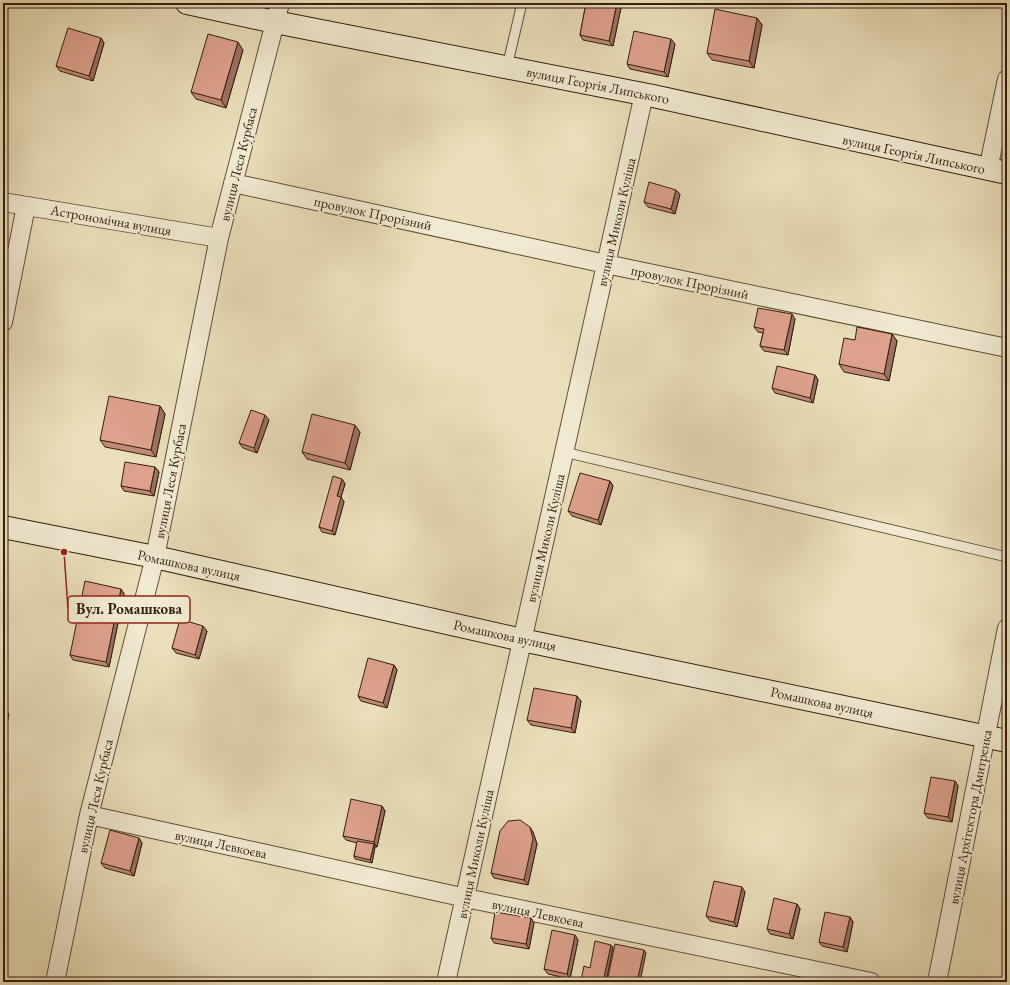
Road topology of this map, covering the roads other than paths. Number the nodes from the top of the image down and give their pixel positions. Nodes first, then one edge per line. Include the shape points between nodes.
1 (187, 3) edge
2 (522, 3) edge
3 (278, 12) edge
4 (507, 67) junction
5 (1007, 78) edge
6 (644, 94) junction
7 (998, 172) edge
8 (232, 182) junction
9 (3, 202) edge
10 (26, 206) junction
11 (219, 238) junction
12 (606, 264) junction
13 (3, 322) edge
14 (1007, 348) edge
15 (564, 452) junction
16 (3, 527) edge
17 (155, 556) junction
18 (1007, 557) edge
19 (1007, 628) edge
20 (522, 640) junction
21 (986, 737) junction
22 (1007, 741) edge
23 (89, 815) junction
24 (466, 898) junction
25 (55, 982) edge
26 (446, 982) edge
27 (871, 982) edge
28 (937, 982) edge

1 - 3 street, вулиця Георгія Липського
2 - 4 lane
3 - 4 street, вулиця Георгія Липського
3 - 8 street, вулиця Леся Курбаса
4 - 6 street, вулиця Георгія Липського
5 - 7 street
6 - 7 street, вулиця Георгія Липського
6 - 12 street, вулиця Миколи Куліша
8 - 11 street, вулиця Леся Курбаса
8 - 12 street, провулок Прорізний
9 - 10 street, Астрономічна вулиця
10 - 11 street, Астрономічна вулиця
10 - 13 street
11 - 17 street, вулиця Леся Курбаса
12 - 14 street, провулок Прорізний
12 - 15 street, вулиця Миколи Куліша
15 - 18 lane
15 - 20 street, вулиця Миколи Куліша
16 - 17 street, Ромашкова вулиця
17 - 20 street, Ромашкова вулиця
17 - 23 street, вулиця Леся Курбаса
19 - 21 street, вулиця Архітектора Дмитренка
20 - 21 street, Ромашкова вулиця
20 - 24 street, вулиця Миколи Куліша
21 - 22 street, Ромашкова вулиця
21 - 28 street, вулиця Архітектора Дмитренка
23 - 24 street, вулиця Левкоєва
23 - 25 street, вулиця Леся Курбаса
24 - 26 street, вулиця Миколи Куліша
24 - 27 street, вулиця Левкоєва

